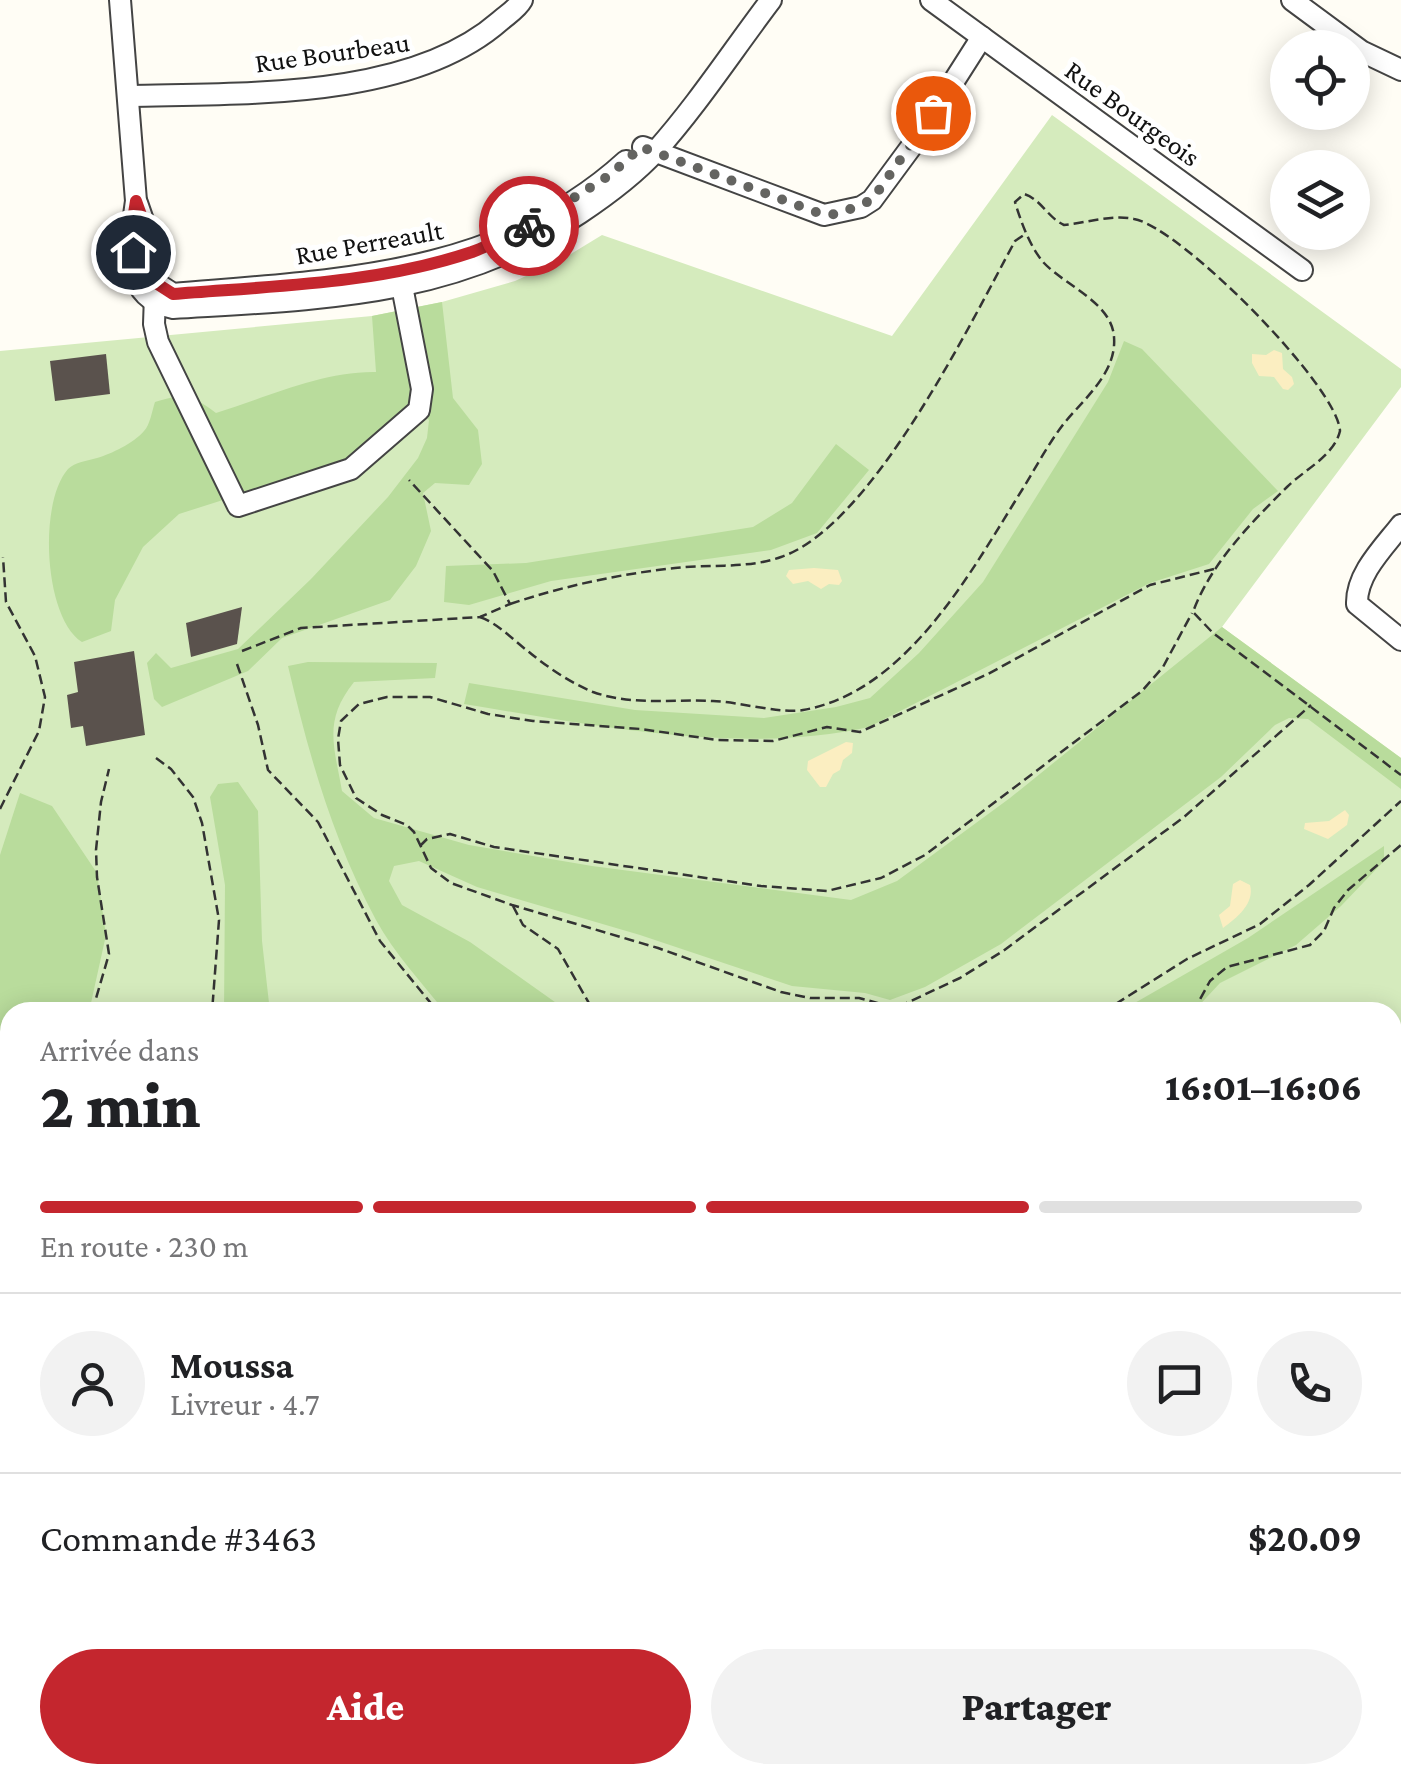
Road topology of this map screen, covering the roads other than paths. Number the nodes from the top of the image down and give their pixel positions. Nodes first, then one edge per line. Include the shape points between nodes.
1 (120, 0) edge
2 (522, 0) edge
3 (757, 0) edge
4 (772, 0) edge
5 (931, 0) edge
6 (1292, 0) edge
7 (982, 37) junction
8 (1401, 70) edge
9 (128, 96) junction
10 (648, 149) junction
11 (1302, 270) dead end
12 (400, 279) junction
13 (155, 294) junction
14 (1401, 525) edge
15 (1401, 640) edge

1 - 9 street
2 - 9 street, Rue Bourbeau via 486,34 390,78 251,93
3 - 10 street, Rue Perreault
4 - 10 street, Rue Perreault
5 - 7 street, Rue Bourgeois
6 - 8 street via 1361,51
7 - 10 street via 917,138 860,207 824,215
7 - 11 street, Rue Bourgeois
9 - 13 street via 134,272 138,289
10 - 12 street, Rue Perreault via 544,220
12 - 13 street, Rue Perreault
12 - 13 street via 422,389 420,410 351,469 238,506 158,342
14 - 15 street via 1356,595 1357,604

